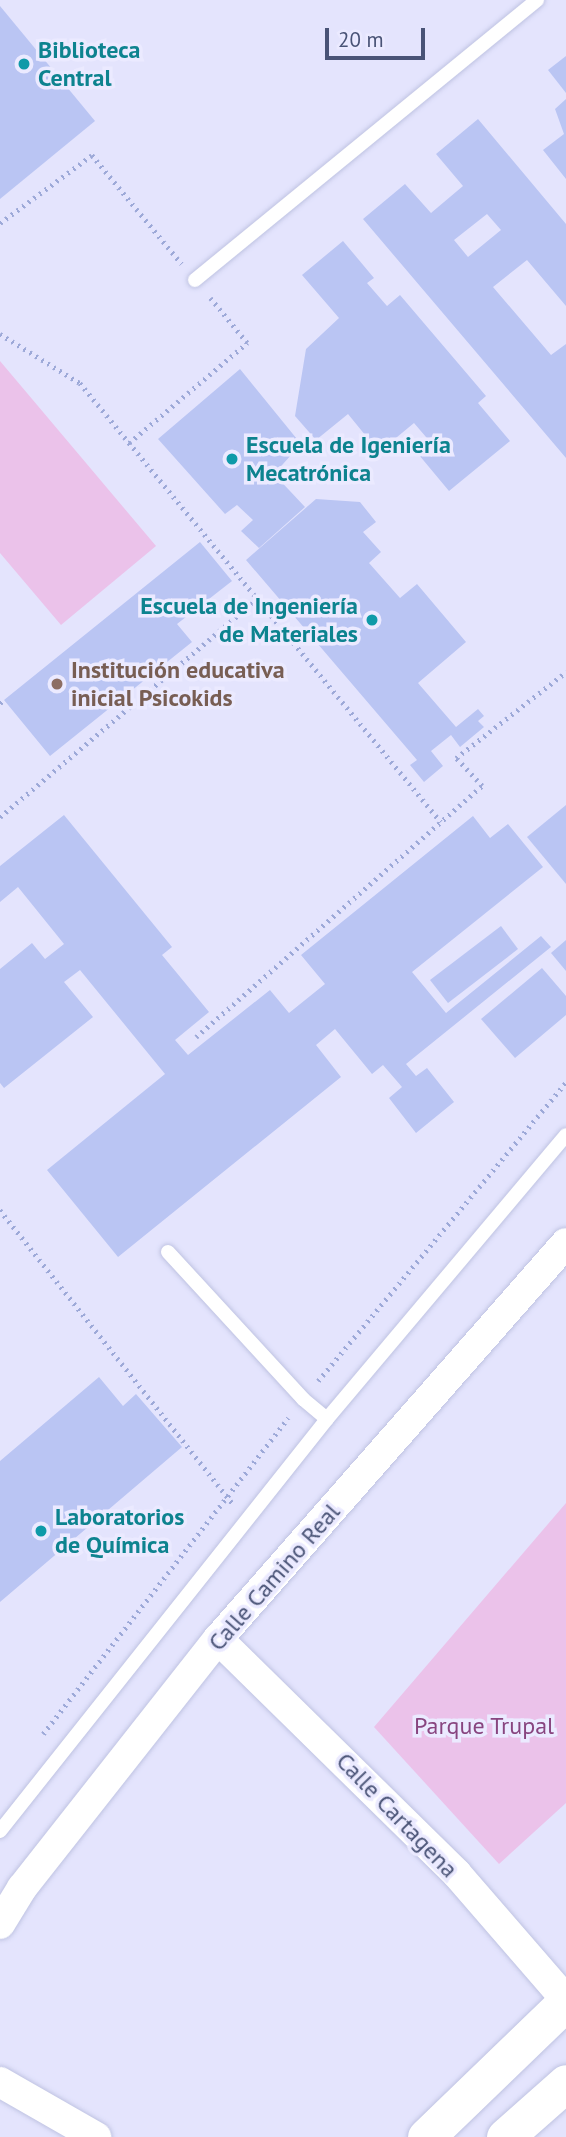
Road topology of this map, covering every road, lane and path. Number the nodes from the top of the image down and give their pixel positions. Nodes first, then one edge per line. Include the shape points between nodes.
1 (537, 0) edge
2 (0, 223) edge
3 (195, 280) junction
4 (0, 334) edge
5 (129, 443) junction
6 (257, 599) junction
7 (566, 672) edge
8 (0, 817) edge
9 (440, 822) junction
10 (196, 1037) dead end
11 (566, 1082) edge
12 (566, 1135) edge
13 (0, 1210) edge
14 (566, 1243) edge
15 (168, 1252) dead end
16 (303, 1399) junction
17 (327, 1419) junction
18 (224, 1496) junction
19 (250, 1516) junction
20 (218, 1639) junction
21 (41, 1737) dead end
22 (0, 1831) edge
23 (0, 1924) edge
24 (566, 2001) edge
25 (0, 2082) edge
26 (566, 2083) edge
27 (96, 2137) edge
28 (426, 2137) edge
29 (505, 2137) edge

1 - 3 lane
2 - 3 path via 92,155
3 - 5 path via 247,343
4 - 5 path via 80,383
5 - 6 path
6 - 8 path
6 - 9 path
7 - 9 path via 456,758 482,786
9 - 10 path
11 - 16 path
12 - 17 lane
13 - 18 path
14 - 20 street, Calle Camino Real
15 - 16 lane
16 - 17 lane
16 - 18 path
17 - 19 lane
18 - 19 path
18 - 21 path
19 - 22 lane
20 - 23 street, Calle Camino Real via 22,1888
20 - 24 street, Calle Cartagena via 457,1874
24 - 28 street
25 - 27 street
26 - 29 street

